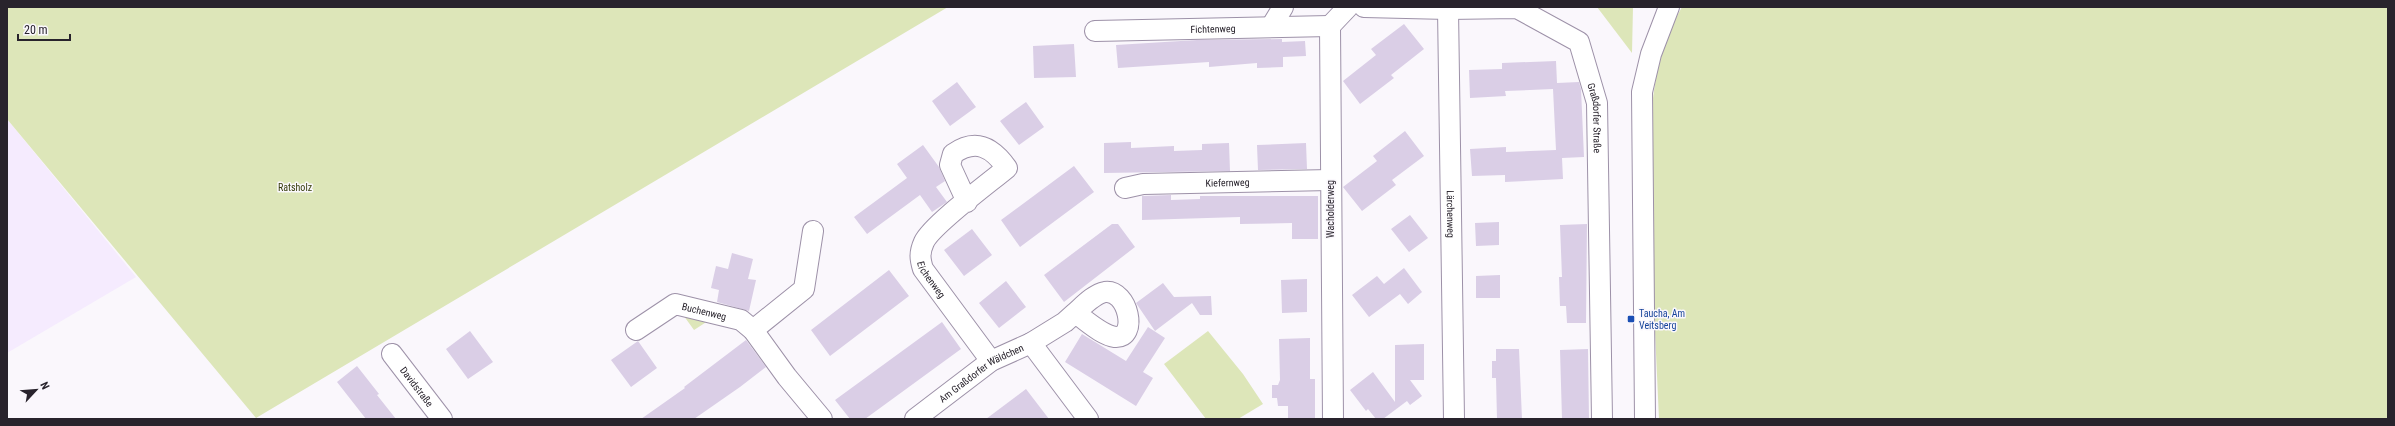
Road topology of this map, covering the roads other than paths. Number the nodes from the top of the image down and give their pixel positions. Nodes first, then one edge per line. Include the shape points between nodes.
1 (1283, 7) edge
2 (1348, 7) edge
3 (1364, 7) edge
4 (1670, 7) edge
5 (1420, 8) edge
6 (1485, 8) edge
7 (1448, 9) junction
8 (1330, 26) junction
9 (1271, 27) junction
10 (1095, 31) dead end
11 (1330, 180) junction
12 (1125, 188) dead end
13 (967, 202) dead end
14 (813, 231) dead end
15 (1075, 313) dead end
16 (636, 330) dead end
17 (753, 330) junction
18 (1031, 343) junction
19 (392, 354) dead end
20 (991, 361) junction
21 (442, 419) edge
22 (822, 419) edge
23 (915, 419) edge
24 (1088, 419) edge
25 (1332, 419) edge
26 (1454, 419) edge
27 (1602, 419) edge
28 (1645, 419) edge

1 - 9 street
2 - 8 street
3 - 5 street, Graßdorfer Straße
4 - 28 street via 1652,54 1642,92
5 - 7 street, Graßdorfer Straße
6 - 7 street, Graßdorfer Straße
6 - 27 street, Graßdorfer Straße via 1517,8 1579,42 1595,97
7 - 26 street, Lärchenweg
8 - 9 street, Fichtenweg
8 - 11 street, Wacholderweg
9 - 10 street, Fichtenweg
11 - 12 street, Kiefernweg via 1143,184
11 - 25 street, Wacholderweg
13 - 20 street, Eichenweg via 935,228 924,241 919,256 923,269
14 - 17 street via 804,288
15 - 18 street
16 - 17 street, Buchenweg via 675,304 741,320
17 - 22 street, Buchenweg
18 - 20 street, Am Graßdorfer Wäldchen
18 - 24 street, Am Graßdorfer Wäldchen
19 - 21 street, Davidstraße
20 - 23 street, Am Graßdorfer Wäldchen

